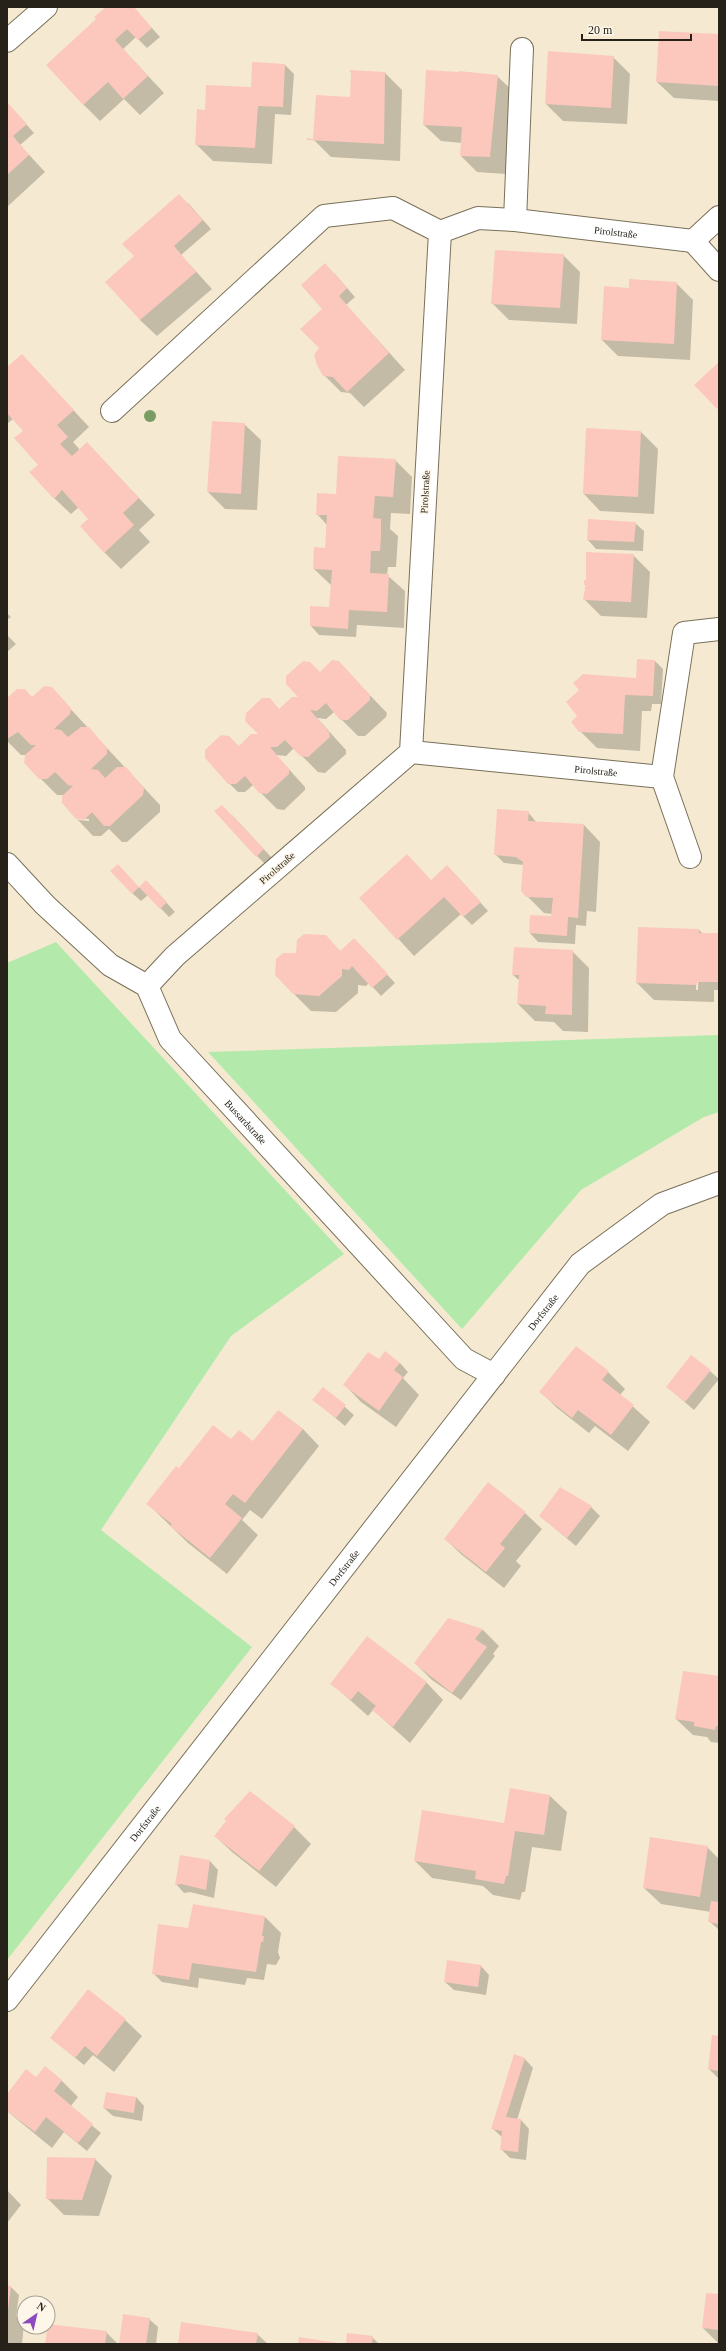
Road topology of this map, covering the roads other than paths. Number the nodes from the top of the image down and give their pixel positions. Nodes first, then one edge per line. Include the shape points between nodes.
1 (46, 7) edge
2 (7, 41) edge
3 (522, 49) dead end
4 (719, 216) edge
5 (515, 220) junction
6 (440, 232) junction
7 (693, 241) junction
8 (719, 270) edge
9 (112, 411) dead end
10 (719, 628) edge
11 (411, 752) junction
12 (662, 777) junction
13 (690, 857) dead end
14 (7, 864) edge
15 (147, 986) junction
16 (719, 1183) edge
17 (494, 1375) junction
18 (7, 2000) edge

1 - 2 street
3 - 5 street
4 - 7 street
5 - 6 street, Pirolstraße via 478,218
5 - 7 street, Pirolstraße
6 - 9 street via 393,208 324,216
6 - 11 street, Pirolstraße
7 - 8 street
10 - 12 street via 684,633
11 - 12 street, Pirolstraße
11 - 15 street, Pirolstraße via 175,956
12 - 13 street
14 - 15 street via 45,905 110,965
15 - 17 street, Bussardstraße via 170,1039 464,1359
16 - 17 street, Dorfstraße via 662,1204 580,1264
17 - 18 street, Dorfstraße

